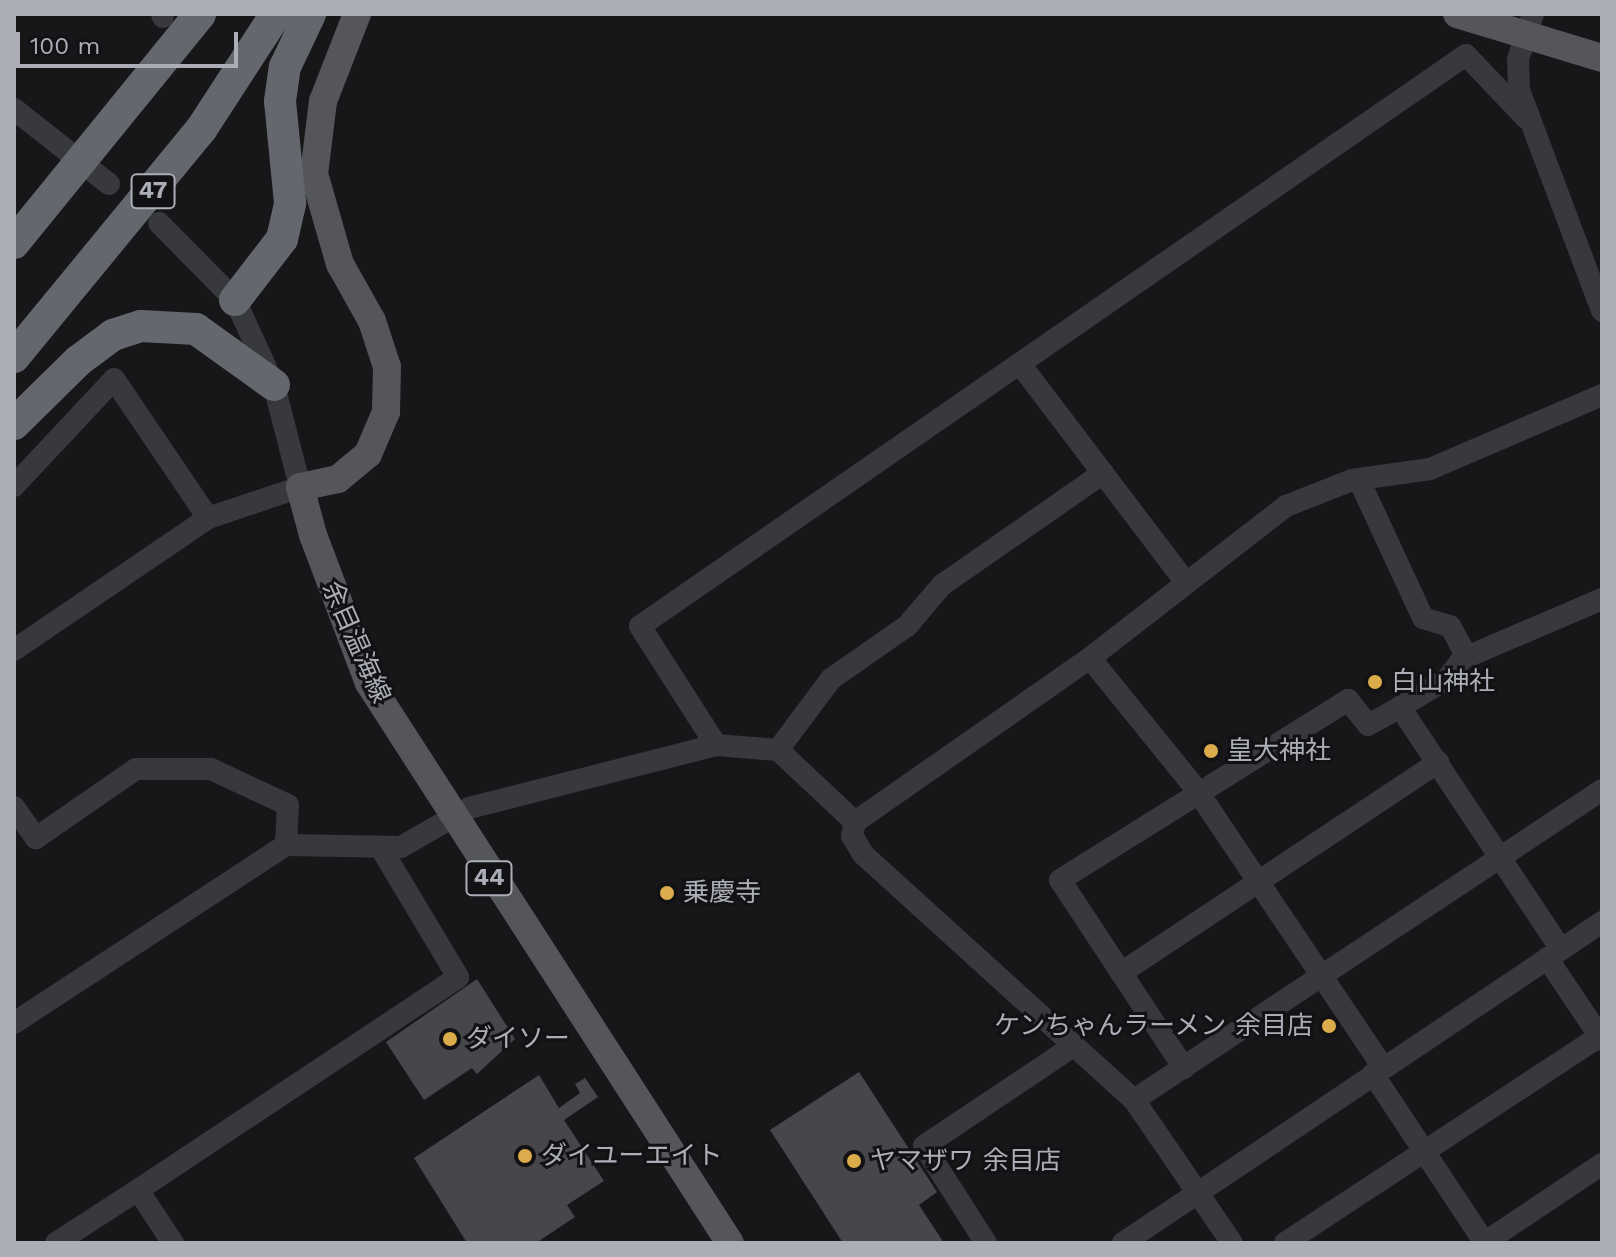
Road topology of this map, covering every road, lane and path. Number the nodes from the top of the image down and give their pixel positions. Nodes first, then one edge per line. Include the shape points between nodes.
1 (200, 14) edge
2 (260, 14) edge
3 (276, 14) edge
4 (310, 14) edge
5 (357, 14) edge
6 (1457, 14) edge
7 (1529, 25) edge
8 (1602, 58) edge
9 (14, 109) edge
10 (1526, 118) junction
11 (80, 161) junction
12 (109, 184) dead end
13 (159, 223) dead end
14 (14, 243) edge
15 (235, 300) junction
16 (1602, 311) edge
17 (14, 336) edge
18 (14, 357) edge
19 (1020, 364) junction
20 (274, 385) junction
21 (1602, 395) edge
22 (14, 424) edge
23 (1103, 473) junction
24 (1359, 480) junction
25 (14, 486) edge
26 (300, 487) junction
27 (208, 518) junction
28 (1185, 581) junction
29 (1602, 599) edge
30 (14, 650) edge
31 (1467, 657) junction
32 (1090, 658) junction
33 (1400, 707) junction
34 (716, 745) junction
35 (778, 750) junction
36 (1438, 762) junction
37 (1196, 789) junction
38 (1602, 790) edge
39 (14, 807) edge
40 (452, 821) junction
41 (855, 822) junction
42 (286, 845) junction
43 (382, 850) junction
44 (1501, 856) junction
45 (1260, 881) junction
46 (1602, 922) edge
47 (1554, 953) junction
48 (1121, 973) junction
49 (1324, 976) junction
50 (15, 1019) edge
51 (1601, 1037) edge
52 (1072, 1047) junction
53 (1184, 1068) junction
54 (1378, 1070) junction
55 (1134, 1100) junction
56 (1424, 1151) junction
57 (1602, 1164) edge
58 (138, 1190) junction
59 (1198, 1194) junction
60 (56, 1243) edge
61 (173, 1243) edge
62 (730, 1243) edge
63 (986, 1243) edge
64 (1123, 1243) edge
65 (1232, 1243) edge
66 (1285, 1243) edge
67 (1485, 1243) edge

1 - 11 highway
2 - 17 highway, 47 via 180,128
3 - 18 highway, 47 via 193,139
4 - 15 highway via 285,67 280,101 290,203 282,239
5 - 26 main road via 323,101 314,174 340,264 372,321 387,367 386,412 368,454 338,479
6 - 7 main road
7 - 8 main road
7 - 10 street via 1516,76
9 - 11 street
10 - 16 street
10 - 19 street via 1466,55
11 - 12 street
11 - 14 highway
13 - 15 street
15 - 20 street
19 - 23 street
19 - 34 street via 640,626
20 - 22 highway via 196,329 141,326 113,335 78,361
20 - 26 street
21 - 24 street via 1430,469
23 - 28 street
23 - 35 street via 942,585 907,626 831,679
24 - 28 street via 1286,506
24 - 31 street via 1423,618 1450,626
25 - 27 street via 114,379
26 - 27 street
26 - 40 main road, 余目温海線 / 44 via 369,683
27 - 30 street
28 - 32 street
29 - 31 street
31 - 33 street
32 - 37 street
32 - 41 street
33 - 36 street
33 - 37 street via 1368,725 1348,700
34 - 35 street
34 - 40 street via 469,808
35 - 41 street
36 - 44 street
36 - 45 street
37 - 45 street
37 - 48 street via 1060,880
38 - 44 street
39 - 42 street via 36,838 136,769 211,769 288,805
40 - 43 street via 430,837
40 - 62 main road, 余目温海線 / 44
41 - 52 street via 852,836 863,854
42 - 43 street
42 - 50 street
43 - 58 street via 458,977
44 - 47 street
44 - 49 street
45 - 48 street
45 - 49 street
46 - 47 street
47 - 51 street
47 - 54 street
48 - 53 street
49 - 53 street
49 - 54 street
51 - 56 street
52 - 55 street
52 - 63 street via 924,1146
53 - 55 street
54 - 56 street
54 - 59 street
55 - 59 street
56 - 66 street
56 - 67 street
57 - 67 street
58 - 60 street
58 - 61 street
59 - 64 street
59 - 65 street

